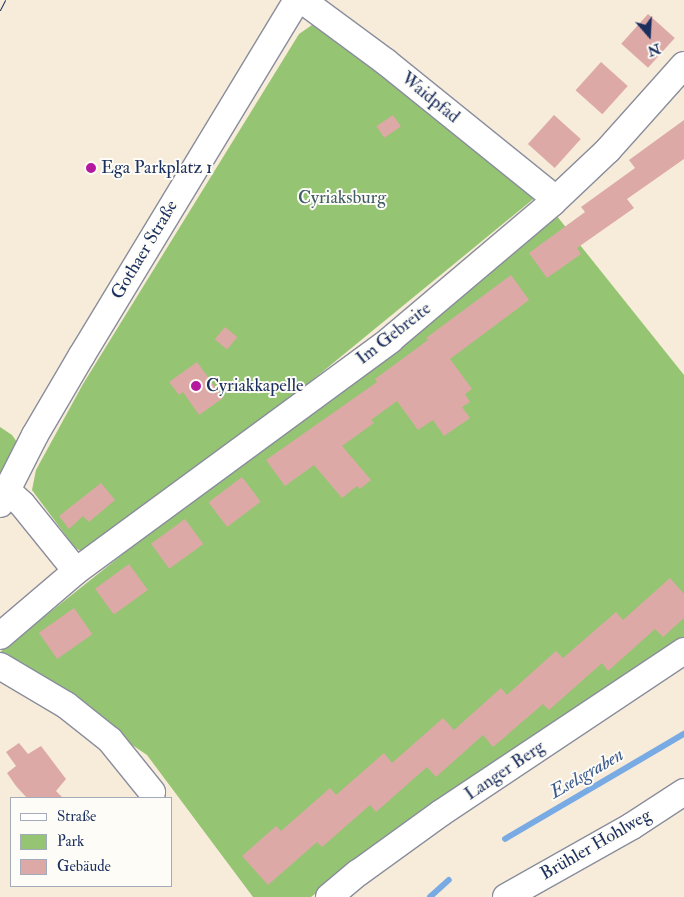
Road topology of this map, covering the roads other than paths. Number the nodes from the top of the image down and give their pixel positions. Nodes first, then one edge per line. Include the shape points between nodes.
1 (296, 0) edge
2 (302, 0) edge
3 (684, 65) edge
4 (556, 199) junction
5 (3, 497) edge
6 (76, 571) junction
7 (0, 636) edge
8 (684, 651) edge
9 (0, 666) edge
10 (152, 792) dead end
11 (684, 792) edge
12 (329, 897) edge
13 (506, 897) edge

1 - 5 street, Gothaer Straße via 82,355
2 - 4 street, Waidpfad via 386,62
3 - 4 street, Im Gebreite via 608,150
4 - 6 street, Im Gebreite via 390,340
5 - 6 street via 22,504
6 - 7 street, Im Gebreite
8 - 12 street, Langer Berg via 441,813
9 - 10 street via 66,705 110,740
11 - 13 street, Brühler Hohlweg via 632,826

